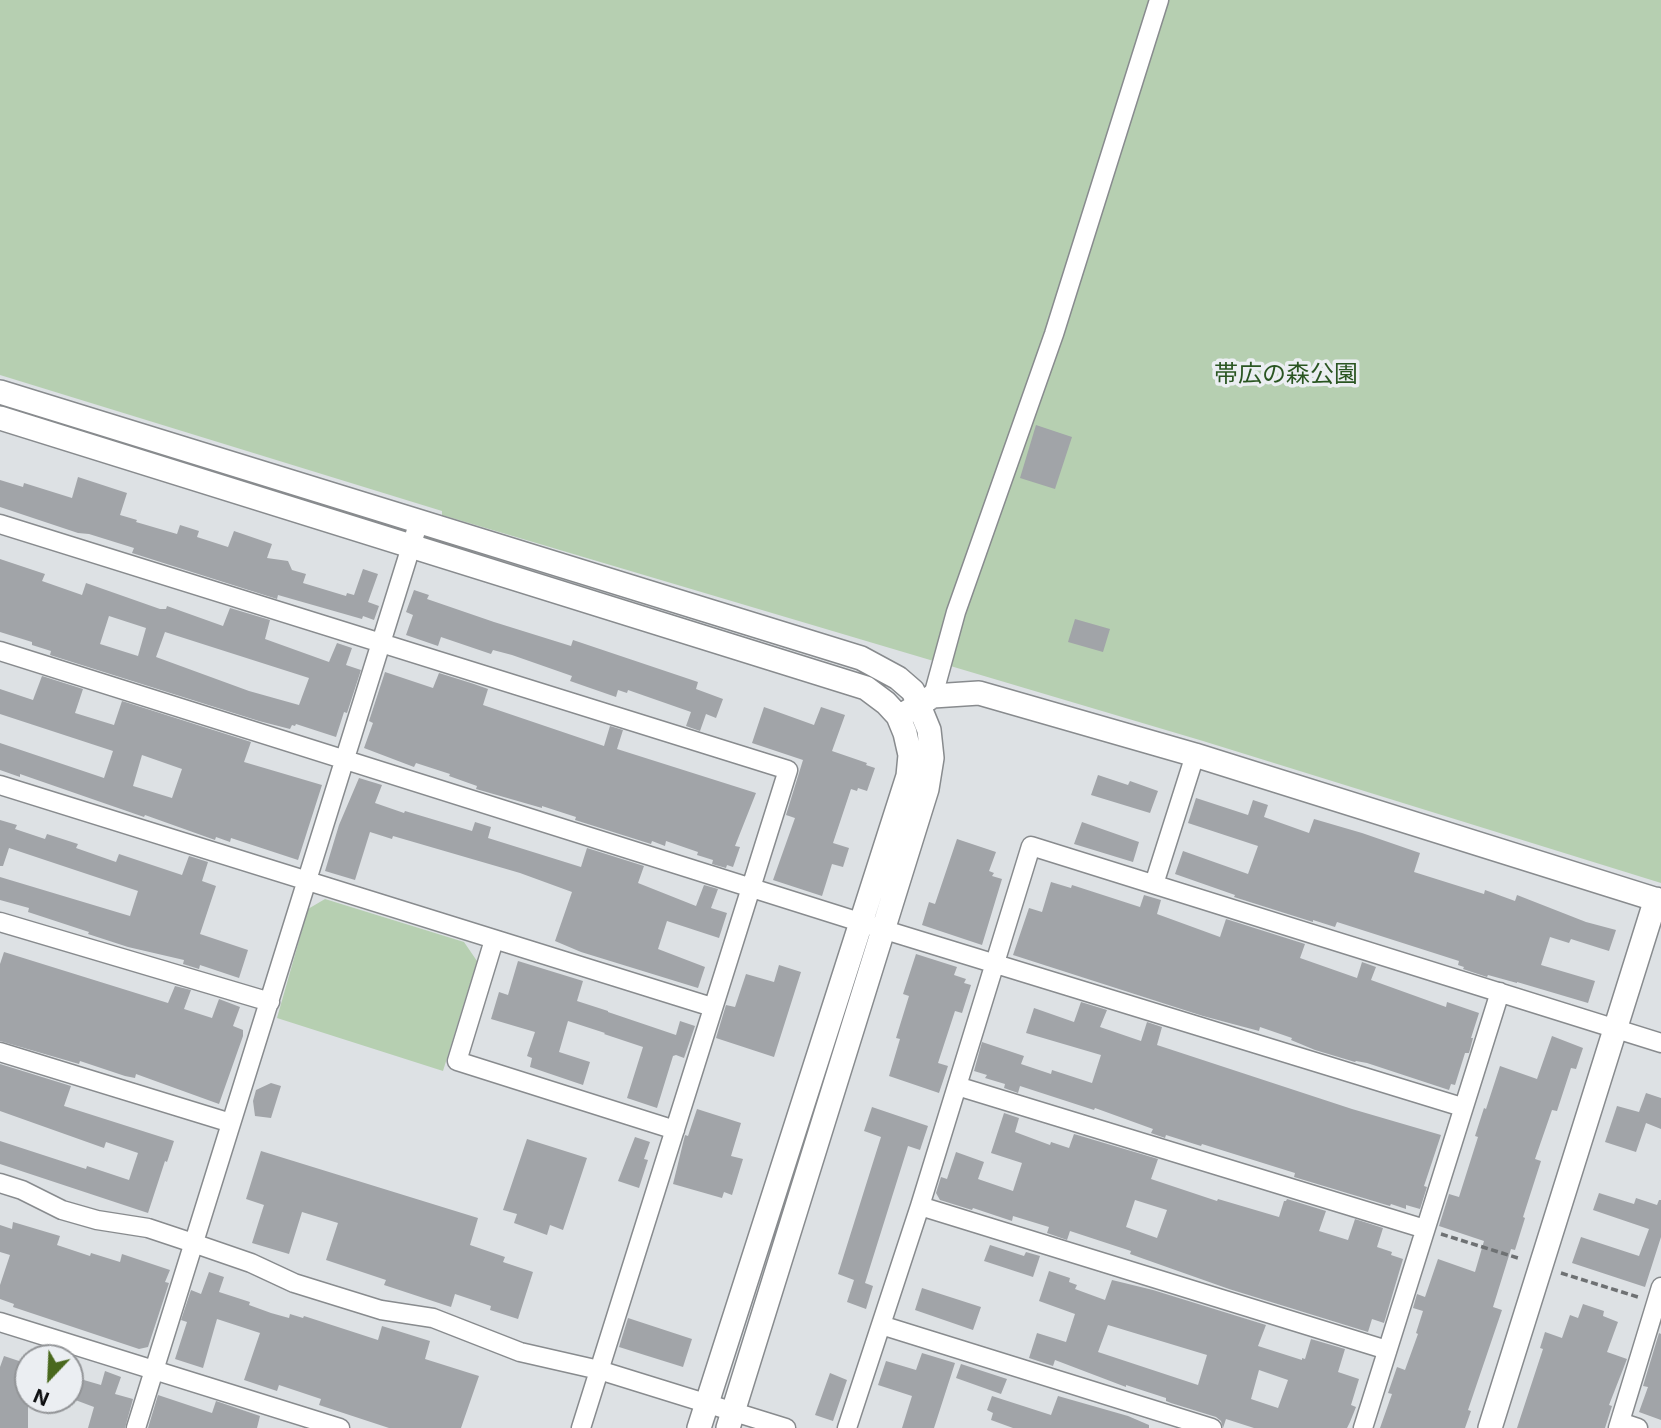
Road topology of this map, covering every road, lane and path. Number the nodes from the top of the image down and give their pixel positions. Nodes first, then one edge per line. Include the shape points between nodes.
1 (1159, 0) edge
2 (0, 392) edge
3 (0, 418) edge
4 (419, 521) junction
5 (0, 524) edge
6 (411, 547) junction
7 (382, 642) junction
8 (0, 650) edge
9 (927, 700) junction
10 (898, 716) junction
11 (1195, 755) junction
12 (346, 760) junction
13 (0, 785) edge
14 (309, 881) junction
15 (1154, 884) junction
16 (750, 887) junction
17 (1658, 900) edge
18 (0, 922) edge
19 (860, 922) junction
20 (884, 930) junction
21 (494, 940) junction
22 (994, 962) junction
23 (1500, 992) junction
24 (270, 1002) junction
25 (712, 1007) junction
26 (1614, 1028) junction
27 (1661, 1043) edge
28 (0, 1052) edge
29 (957, 1086) junction
30 (1462, 1107) junction
31 (231, 1123) junction
32 (675, 1130) junction
33 (0, 1183) edge
34 (920, 1206) junction
35 (1425, 1229) junction
36 (194, 1243) junction
37 (1659, 1298) edge
38 (0, 1322) edge
39 (881, 1325) junction
40 (1387, 1350) junction
41 (599, 1370) junction
42 (154, 1371) junction
43 (707, 1402) junction
44 (731, 1420) edge
45 (1619, 1425) edge
46 (136, 1428) edge
47 (340, 1428) edge
48 (581, 1428) edge
49 (699, 1428) edge
50 (786, 1428) edge
51 (847, 1428) edge
52 (1212, 1428) edge
53 (1363, 1428) edge
54 (1490, 1428) edge
55 (1638, 1428) edge

1 - 9 street via 1054,334
2 - 4 street
3 - 6 street
4 - 6 street
4 - 9 street via 861,658
5 - 7 street
6 - 7 street
6 - 10 street via 866,688
7 - 12 street
7 - 16 street via 788,770
8 - 12 street
9 - 10 street
9 - 11 street via 979,693
9 - 20 street via 932,758 927,789
10 - 19 street via 910,755 908,776
11 - 15 street
11 - 17 street
12 - 14 street
12 - 16 street
13 - 14 street
14 - 21 street
14 - 24 street
15 - 22 street via 1031,846
15 - 23 street
16 - 19 street
16 - 25 street
17 - 26 street
18 - 24 street
19 - 20 street
19 - 43 street
20 - 22 street
20 - 44 street
21 - 25 street
21 - 32 street via 457,1061
22 - 29 street
22 - 30 street
23 - 26 street
23 - 30 street
24 - 31 street
25 - 32 street
26 - 27 street
26 - 54 street
28 - 31 street
29 - 34 street
29 - 35 street
30 - 35 street
31 - 36 street
32 - 41 street
33 - 36 street via 62,1210
34 - 39 street
34 - 40 street
35 - 40 street
36 - 41 street via 294,1283 381,1310 433,1318 520,1352
36 - 42 street
37 - 45 street
38 - 42 street
39 - 51 street
39 - 52 street
40 - 53 street
41 - 43 street
41 - 48 street
42 - 46 street
42 - 47 street
43 - 44 street
43 - 49 street
44 - 50 street
45 - 55 street

